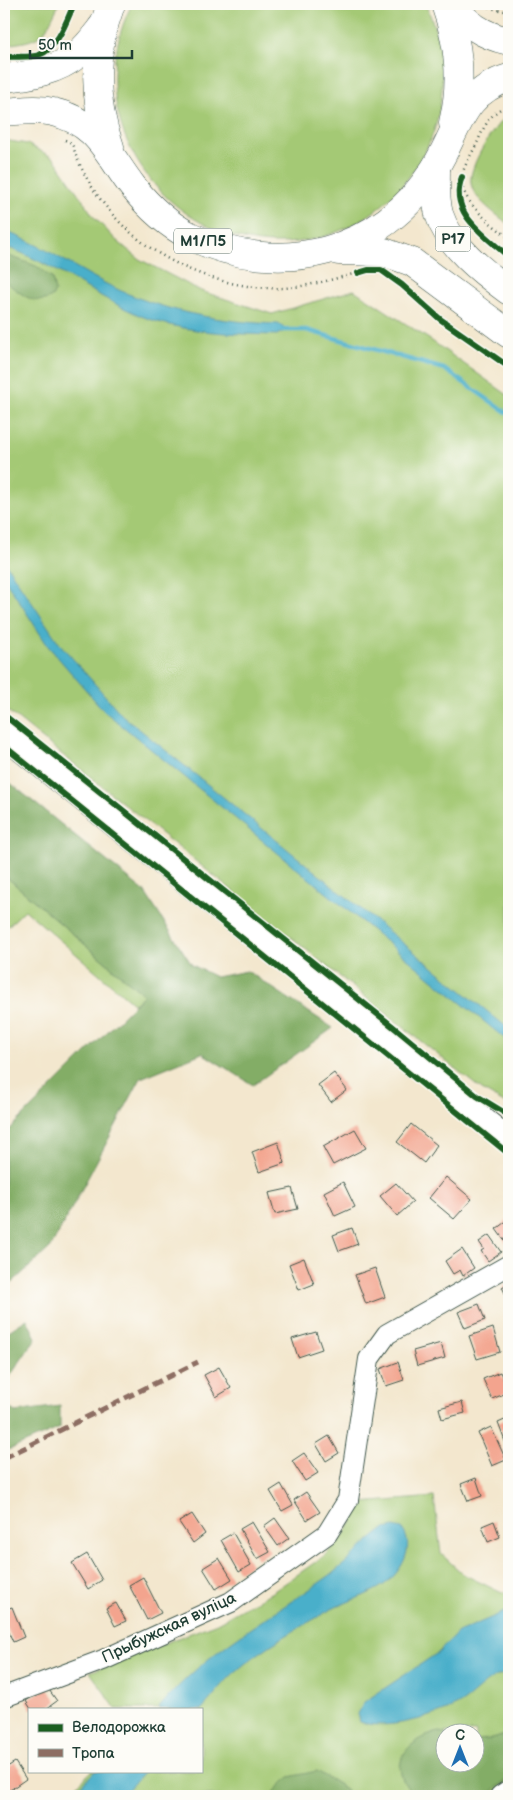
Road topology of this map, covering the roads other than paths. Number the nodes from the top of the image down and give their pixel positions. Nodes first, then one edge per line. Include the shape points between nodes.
1 (445, 4) edge
2 (449, 4) edge
3 (106, 15) edge
4 (509, 40) edge
5 (4, 78) edge
6 (509, 78) edge
7 (4, 112) edge
8 (450, 135) junction
9 (114, 155) junction
10 (436, 167) junction
11 (327, 251) junction
12 (509, 291) edge
13 (509, 334) edge
14 (4, 735) edge
15 (509, 1141) edge
16 (509, 1264) edge
17 (4, 1697) edge
18 (509, 1790) edge
19 (500, 1796) edge

1 - 8 highway, М1/П5 via 454,30 460,65 458,100
2 - 4 highway via 472,27 491,37
3 - 5 highway, М1/П5 via 79,54 53,69
3 - 9 highway, М1/П5 via 96,59 96,92 102,125
6 - 8 highway, М1/П5 via 492,83 471,102
7 - 9 highway, М1/П5 via 51,111 70,117 88,127
8 - 10 highway, М1/П5
9 - 11 highway, М1/П5 via 133,187 158,214 188,235 222,249 257,257 292,257
10 - 11 highway, М1/П5 via 415,195 390,219 360,238
10 - 12 highway, Р17 via 439,214 448,232 470,258
11 - 13 highway, Р17 via 357,250 398,255
14 - 15 main road
16 - 17 street, Прыбужская вуліца via 387,1334 369,1359 348,1500 327,1534 231,1602 102,1660
18 - 19 street

